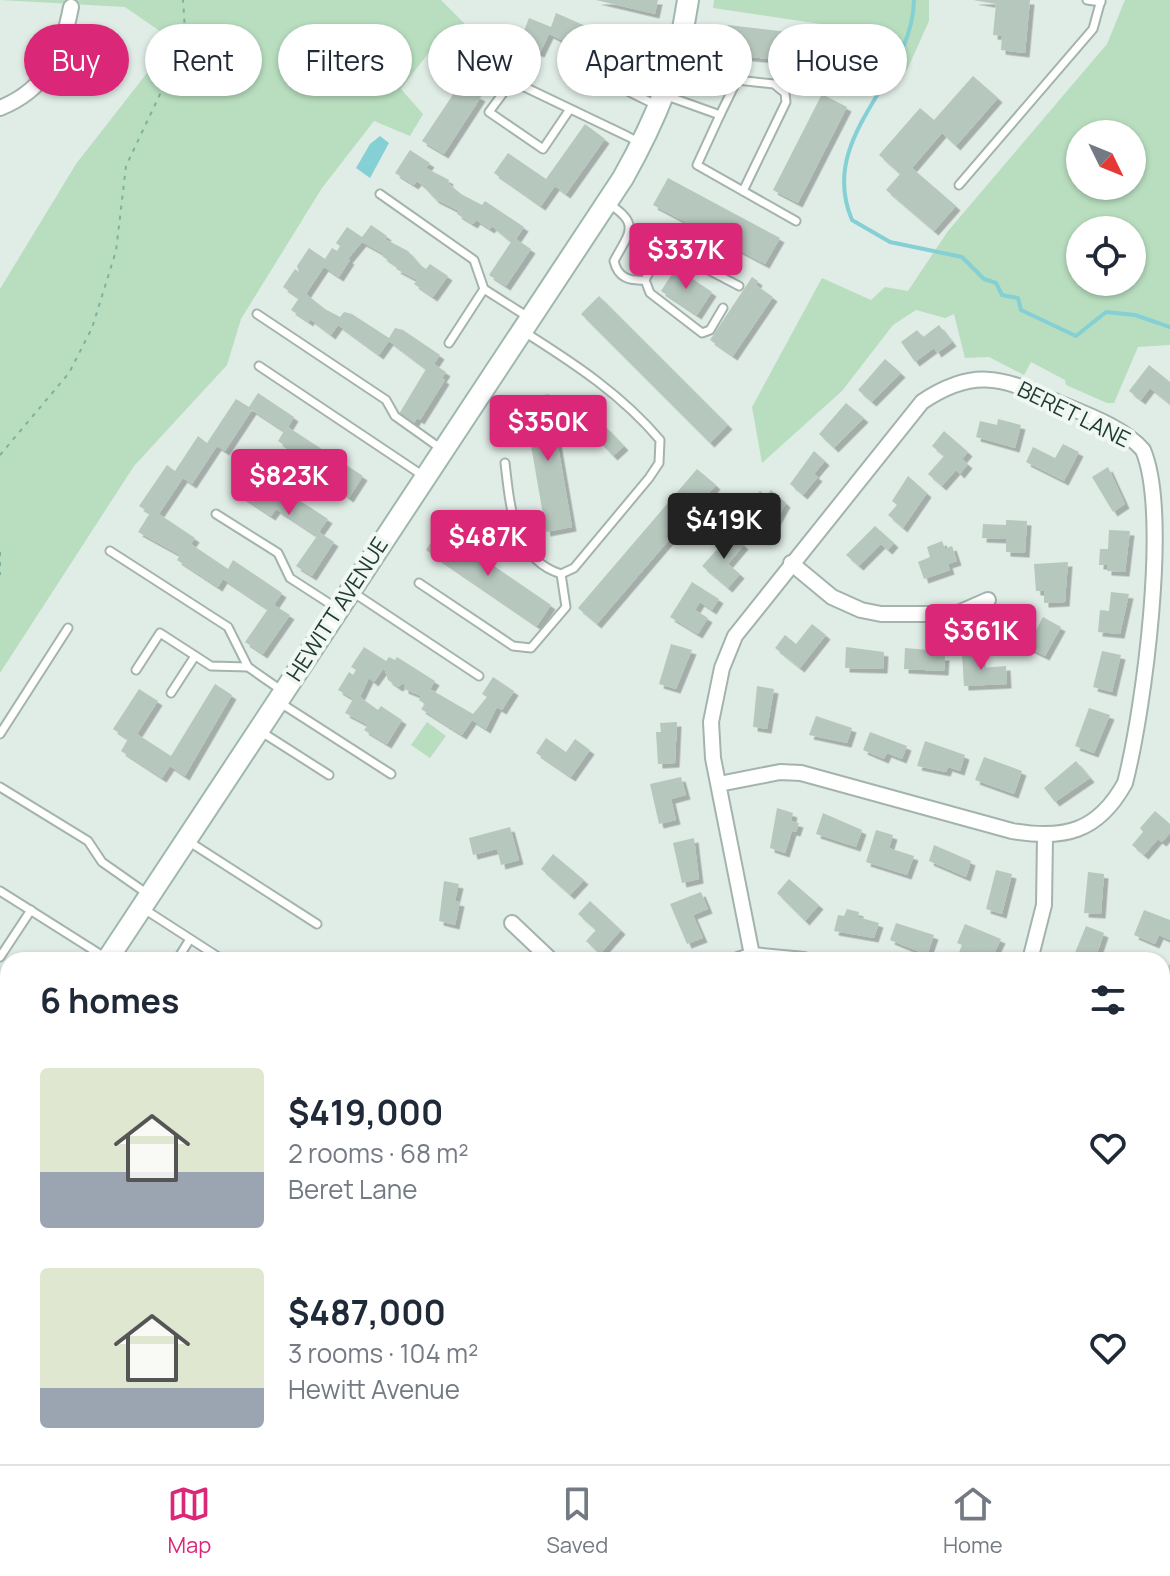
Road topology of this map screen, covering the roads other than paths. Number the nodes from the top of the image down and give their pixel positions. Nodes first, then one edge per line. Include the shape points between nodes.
1 (688, 0) edge
2 (1087, 0) edge
3 (1101, 1) edge
4 (71, 7) dead end
5 (650, 96) edge
6 (662, 101) junction
7 (0, 108) edge
8 (570, 109) junction
9 (720, 115) junction
10 (642, 144) junction
11 (959, 185) dead end
12 (743, 191) junction
13 (380, 194) dead end
14 (607, 202) junction
15 (796, 221) dead end
16 (645, 280) junction
17 (739, 286) dead end
18 (484, 289) junction
19 (723, 308) dead end
20 (257, 314) dead end
21 (524, 324) junction
22 (449, 343) dead end
23 (259, 366) dead end
24 (442, 449) junction
25 (505, 463) dead end
26 (424, 477) junction
27 (216, 514) dead end
28 (110, 551) dead end
29 (791, 563) junction
30 (561, 574) junction
31 (419, 583) dead end
32 (350, 590) junction
33 (988, 600) dead end
34 (338, 609) junction
35 (68, 628) dead end
36 (195, 656) junction
37 (248, 667) junction
38 (136, 670) dead end
39 (479, 676) dead end
40 (171, 693) dead end
41 (280, 696) junction
42 (258, 730) junction
43 (0, 734) edge
44 (391, 774) dead end
45 (329, 775) dead end
46 (719, 784) junction
47 (0, 787) edge
48 (1045, 837) junction
49 (186, 840) junction
50 (0, 891) edge
51 (145, 902) junction
52 (31, 910) junction
53 (512, 923) dead end
54 (317, 924) dead end
55 (190, 939) junction
56 (3, 952) edge
57 (96, 952) edge
58 (113, 952) edge
59 (182, 952) edge
60 (210, 952) edge
61 (543, 952) edge
62 (744, 952) edge
63 (1032, 952) edge

1 - 6 street, HEWITT AVENUE
2 - 3 lane
3 - 11 lane via 1093,29
4 - 7 street via 55,65 35,87
5 - 6 lane
6 - 9 lane
6 - 10 street, HEWITT AVENUE
8 - 8 lane via 512,81 489,112 543,149
8 - 10 lane
9 - 12 lane via 697,165
9 - 12 lane via 737,80 774,84 785,93 786,102
10 - 14 street, HEWITT AVENUE
12 - 15 lane
13 - 18 lane via 474,260
14 - 16 lane via 630,222 630,233 614,261 617,272
14 - 21 street, HEWITT AVENUE
16 - 17 lane via 663,246
16 - 19 lane via 650,293 702,333 710,330
18 - 21 lane
18 - 22 lane
20 - 24 lane via 386,400 395,416
21 - 24 street, HEWITT AVENUE
21 - 30 lane via 607,387 660,440 659,463 649,478 574,568
23 - 26 lane
24 - 26 street, HEWITT AVENUE
25 - 30 lane via 518,535 529,552
26 - 32 street, HEWITT AVENUE
27 - 34 lane via 278,553 290,578
28 - 37 lane via 228,627
29 - 33 street via 832,597 871,612 956,614
29 - 46 street, BERET LANE via 735,636 722,668 711,722
29 - 48 street, BERET LANE via 922,402 948,384 989,377 1023,386 1124,434 1142,449 1162,486 1164,523 1160,633 1153,674 1125,783 1115,802 1090,823
30 - 31 lane via 566,607 531,648 513,646
32 - 34 street, HEWITT AVENUE
32 - 39 lane
34 - 41 street, HEWITT AVENUE
35 - 43 lane
36 - 37 lane via 211,666
36 - 38 lane via 160,633
36 - 40 lane
37 - 41 lane
41 - 42 street, HEWITT AVENUE
41 - 44 lane
42 - 45 lane
42 - 49 street, HEWITT AVENUE
46 - 48 street, BERET LANE via 801,773
46 - 62 street, BERET LANE
47 - 51 lane via 88,841 102,862
48 - 63 street via 1044,905
49 - 51 street, HEWITT AVENUE
49 - 54 lane
50 - 52 lane
51 - 55 lane
51 - 58 street, HEWITT AVENUE
52 - 56 lane
52 - 57 lane
53 - 61 street
55 - 59 lane
55 - 60 lane

